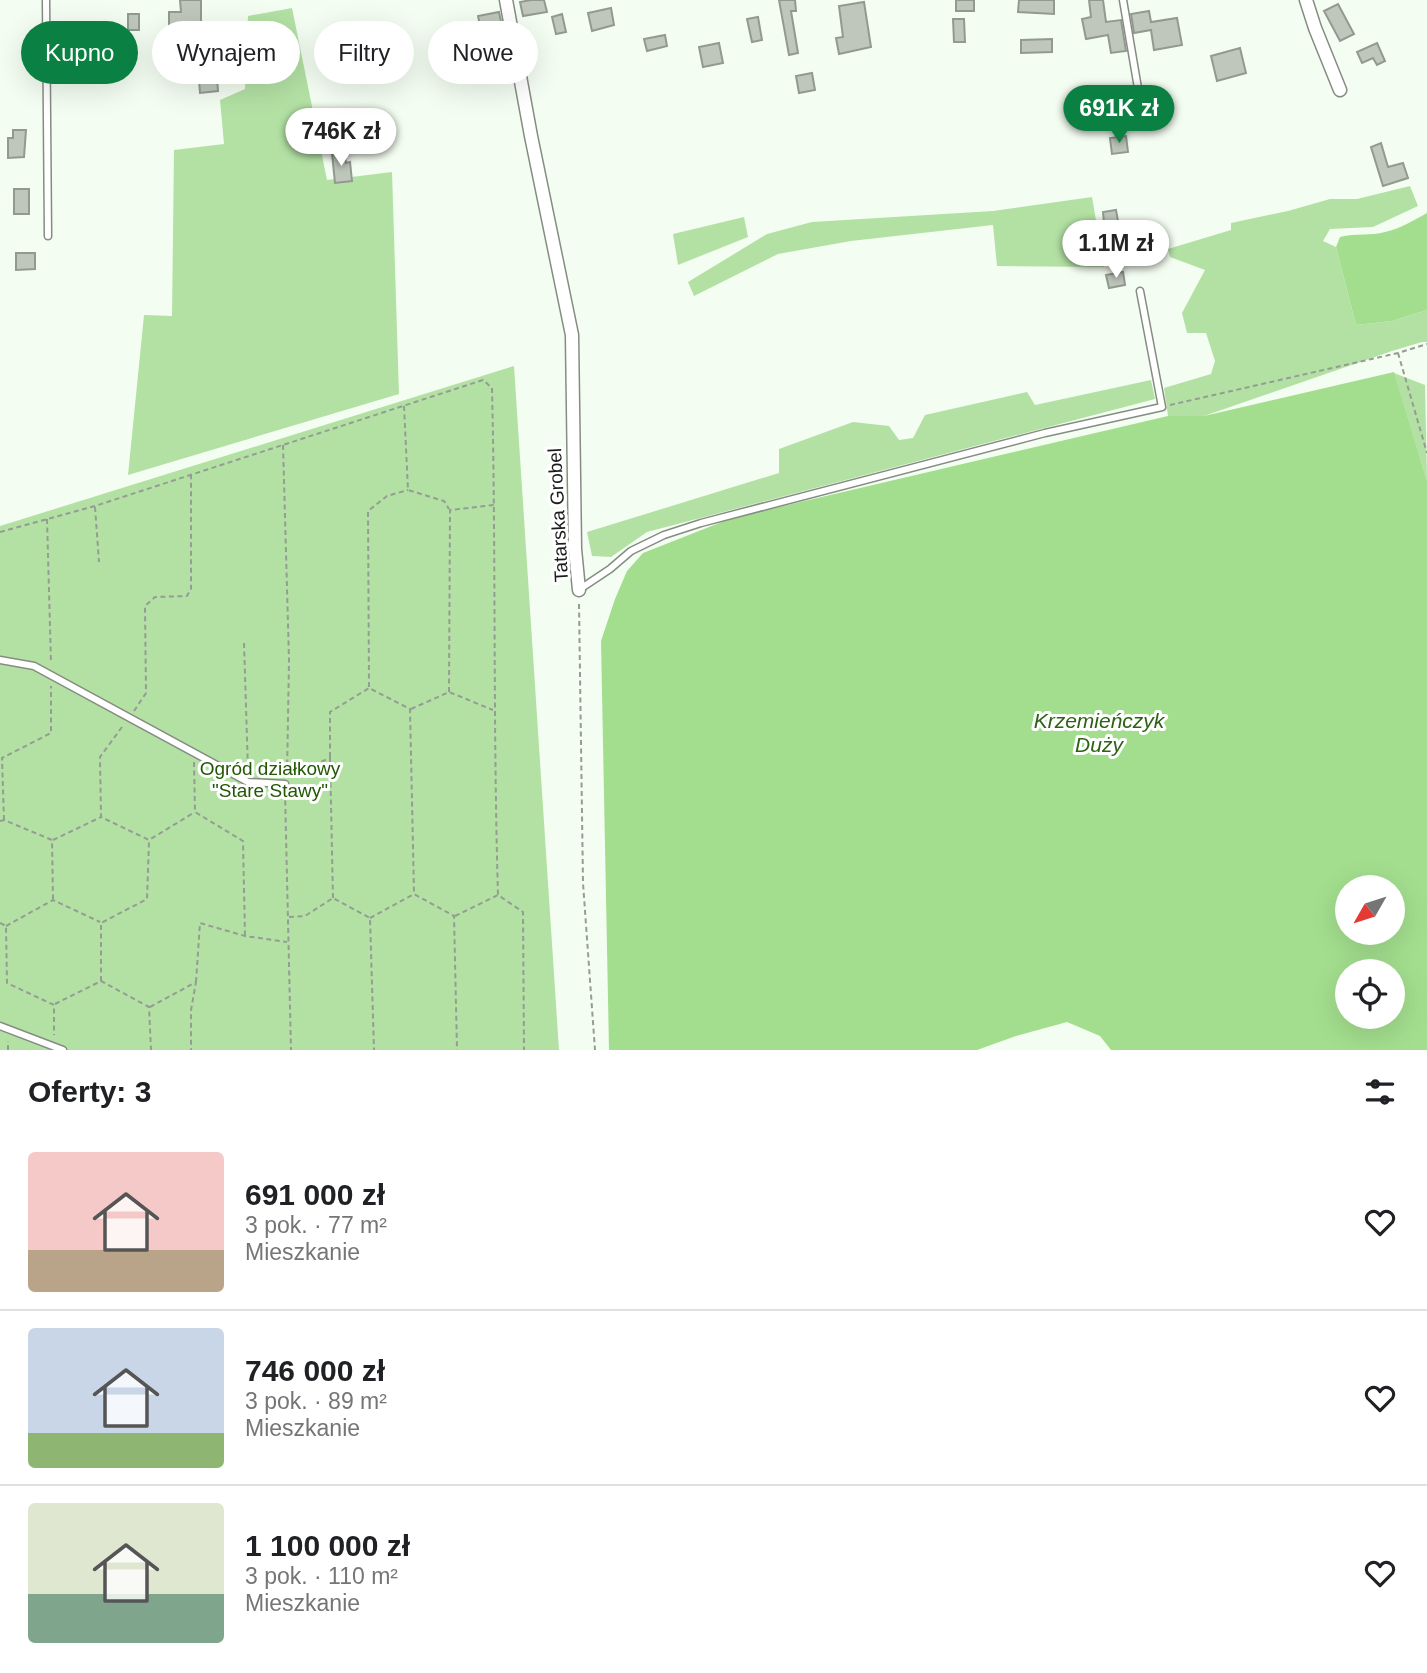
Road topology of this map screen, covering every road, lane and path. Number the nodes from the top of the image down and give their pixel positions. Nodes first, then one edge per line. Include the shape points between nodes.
1 (46, 0) edge
2 (506, 0) edge
3 (1123, 0) edge
4 (1306, 0) edge
5 (1340, 90) dead end
6 (1140, 100) dead end
7 (48, 236) dead end
8 (1140, 291) dead end
9 (1427, 344) edge
10 (1398, 354) junction
11 (404, 405) junction
12 (1162, 407) junction
13 (283, 444) junction
14 (1427, 453) edge
15 (191, 474) junction
16 (408, 490) junction
17 (495, 505) junction
18 (95, 506) junction
19 (450, 510) junction
20 (47, 519) junction
21 (0, 532) edge
22 (99, 562) dead end
23 (579, 590) junction
24 (244, 643) dead end
25 (0, 660) edge
26 (51, 675) junction
27 (369, 688) junction
28 (449, 692) junction
29 (410, 709) junction
30 (494, 710) junction
31 (129, 718) junction
32 (194, 753) junction
33 (1, 757) edge
34 (330, 758) junction
35 (248, 782) junction
36 (285, 784) joint
37 (195, 812) junction
38 (101, 817) junction
39 (4, 820) junction
40 (0, 821) edge
41 (52, 840) junction
42 (149, 840) junction
43 (414, 894) junction
44 (498, 895) junction
45 (333, 898) junction
46 (53, 900) junction
47 (454, 916) junction
48 (288, 918) junction
49 (370, 918) junction
50 (0, 923) edge
51 (101, 923) junction
52 (6, 926) junction
53 (245, 936) junction
54 (288, 942) junction
55 (101, 981) junction
56 (196, 982) junction
57 (54, 1005) junction
58 (149, 1007) junction
59 (0, 1026) edge
60 (54, 1047) junction
61 (63, 1050) edge
62 (151, 1050) edge
63 (191, 1050) edge
64 (291, 1050) edge
65 (374, 1050) edge
66 (457, 1050) edge
67 (524, 1050) edge
68 (595, 1050) edge

1 - 7 lane
2 - 23 street, Tatarska Grobel via 572,335
3 - 6 lane
4 - 5 street
8 - 12 lane
9 - 10 path
10 - 12 path
10 - 14 path
11 - 13 path
11 - 16 path
11 - 17 path via 483,380 492,388
12 - 23 lane, Tatarska Grobel via 701,523 631,551
13 - 15 path
13 - 34 path via 287,776
15 - 18 path
15 - 31 path via 191,589 187,596 155,597 145,606 146,693
16 - 19 path via 444,501
16 - 27 path via 387,496 368,511
17 - 19 path
17 - 30 path
18 - 20 path
18 - 22 path
19 - 28 path
20 - 21 path
20 - 26 path
23 - 68 path via 583,883
24 - 35 path
25 - 26 lane via 34,666
26 - 31 lane
26 - 33 path via 51,733
27 - 29 path
27 - 34 path via 330,712
28 - 29 path
28 - 30 path
29 - 43 path
30 - 44 path
31 - 32 lane
31 - 38 path via 100,757
32 - 35 lane
32 - 37 path
33 - 39 path
34 - 45 path
35 - 36 lane
36 - 48 path
37 - 42 path
37 - 53 path via 243,841
38 - 41 path
38 - 42 path
39 - 40 path
39 - 41 path
41 - 46 path
42 - 51 path via 147,900
43 - 47 path
43 - 49 path
44 - 47 path
44 - 67 path via 523,912
45 - 48 path via 305,916
45 - 49 path
46 - 51 path
46 - 52 path
47 - 66 path
48 - 54 path
49 - 65 path
50 - 52 path
51 - 55 path
52 - 57 path via 7,984
53 - 54 path
53 - 56 path via 200,923
54 - 64 path
55 - 57 path
55 - 58 path
56 - 58 path
56 - 63 path
57 - 60 path
58 - 62 path
59 - 60 lane
60 - 61 lane

